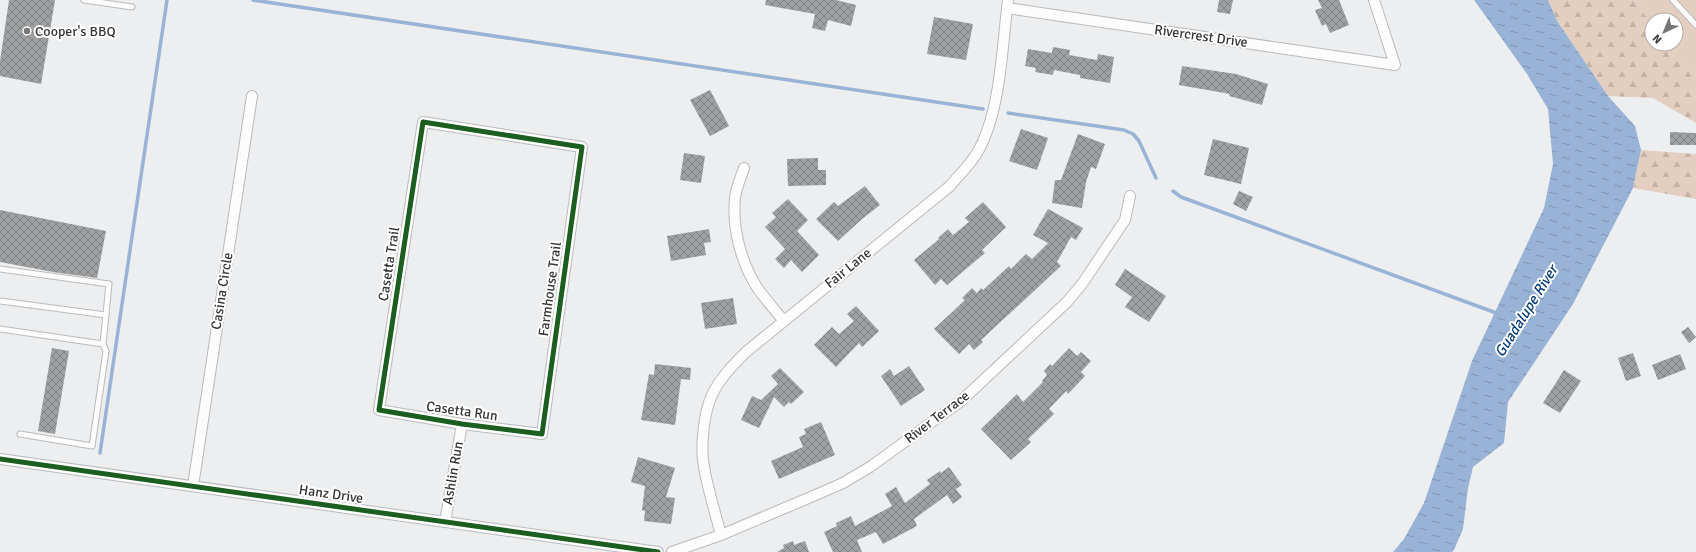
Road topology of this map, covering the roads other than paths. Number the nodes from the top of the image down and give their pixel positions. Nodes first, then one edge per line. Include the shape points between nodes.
1 (84, 0) edge
2 (1374, 0) edge
3 (1673, 0) edge
4 (1008, 4) edge
5 (132, 8) dead end
6 (1696, 25) edge
7 (252, 96) dead end
8 (582, 147) joint
9 (744, 168) dead end
10 (1130, 196) dead end
11 (0, 269) edge
12 (0, 301) edge
13 (106, 315) junction
14 (783, 320) junction
15 (0, 329) edge
16 (103, 344) junction
17 (379, 410) joint
18 (462, 424) junction
19 (20, 434) dead end
20 (542, 434) joint
21 (0, 459) edge
22 (193, 486) junction
23 (445, 522) junction
24 (721, 535) junction
25 (658, 552) edge
26 (672, 552) edge

1 - 5 lane
2 - 4 street, Rivercrest Drive via 1395,65
3 - 6 lane
4 - 14 street, Fair Lane via 996,95 989,125 977,153 968,166 950,186
7 - 22 street, Casina Circle
8 - 17 street, Casetta Trail via 423,122
8 - 20 street, Farmhouse Trail
9 - 14 street via 735,196 735,217 742,256 758,289
10 - 24 street, River Terrace via 1125,220 1082,284 1067,302 961,401 870,467 843,482
11 - 13 lane via 109,284
12 - 13 lane
13 - 16 lane
14 - 24 street, Fair Lane via 729,368 712,395 703,440 703,465
15 - 16 lane
16 - 19 lane via 106,351 92,446
17 - 18 street, Casetta Run
18 - 20 street, Casetta Run
18 - 23 street, Ashlin Run
21 - 22 street, Hanz Drive
22 - 23 street, Hanz Drive
23 - 25 street, Hanz Drive
24 - 26 street, River Terrace

